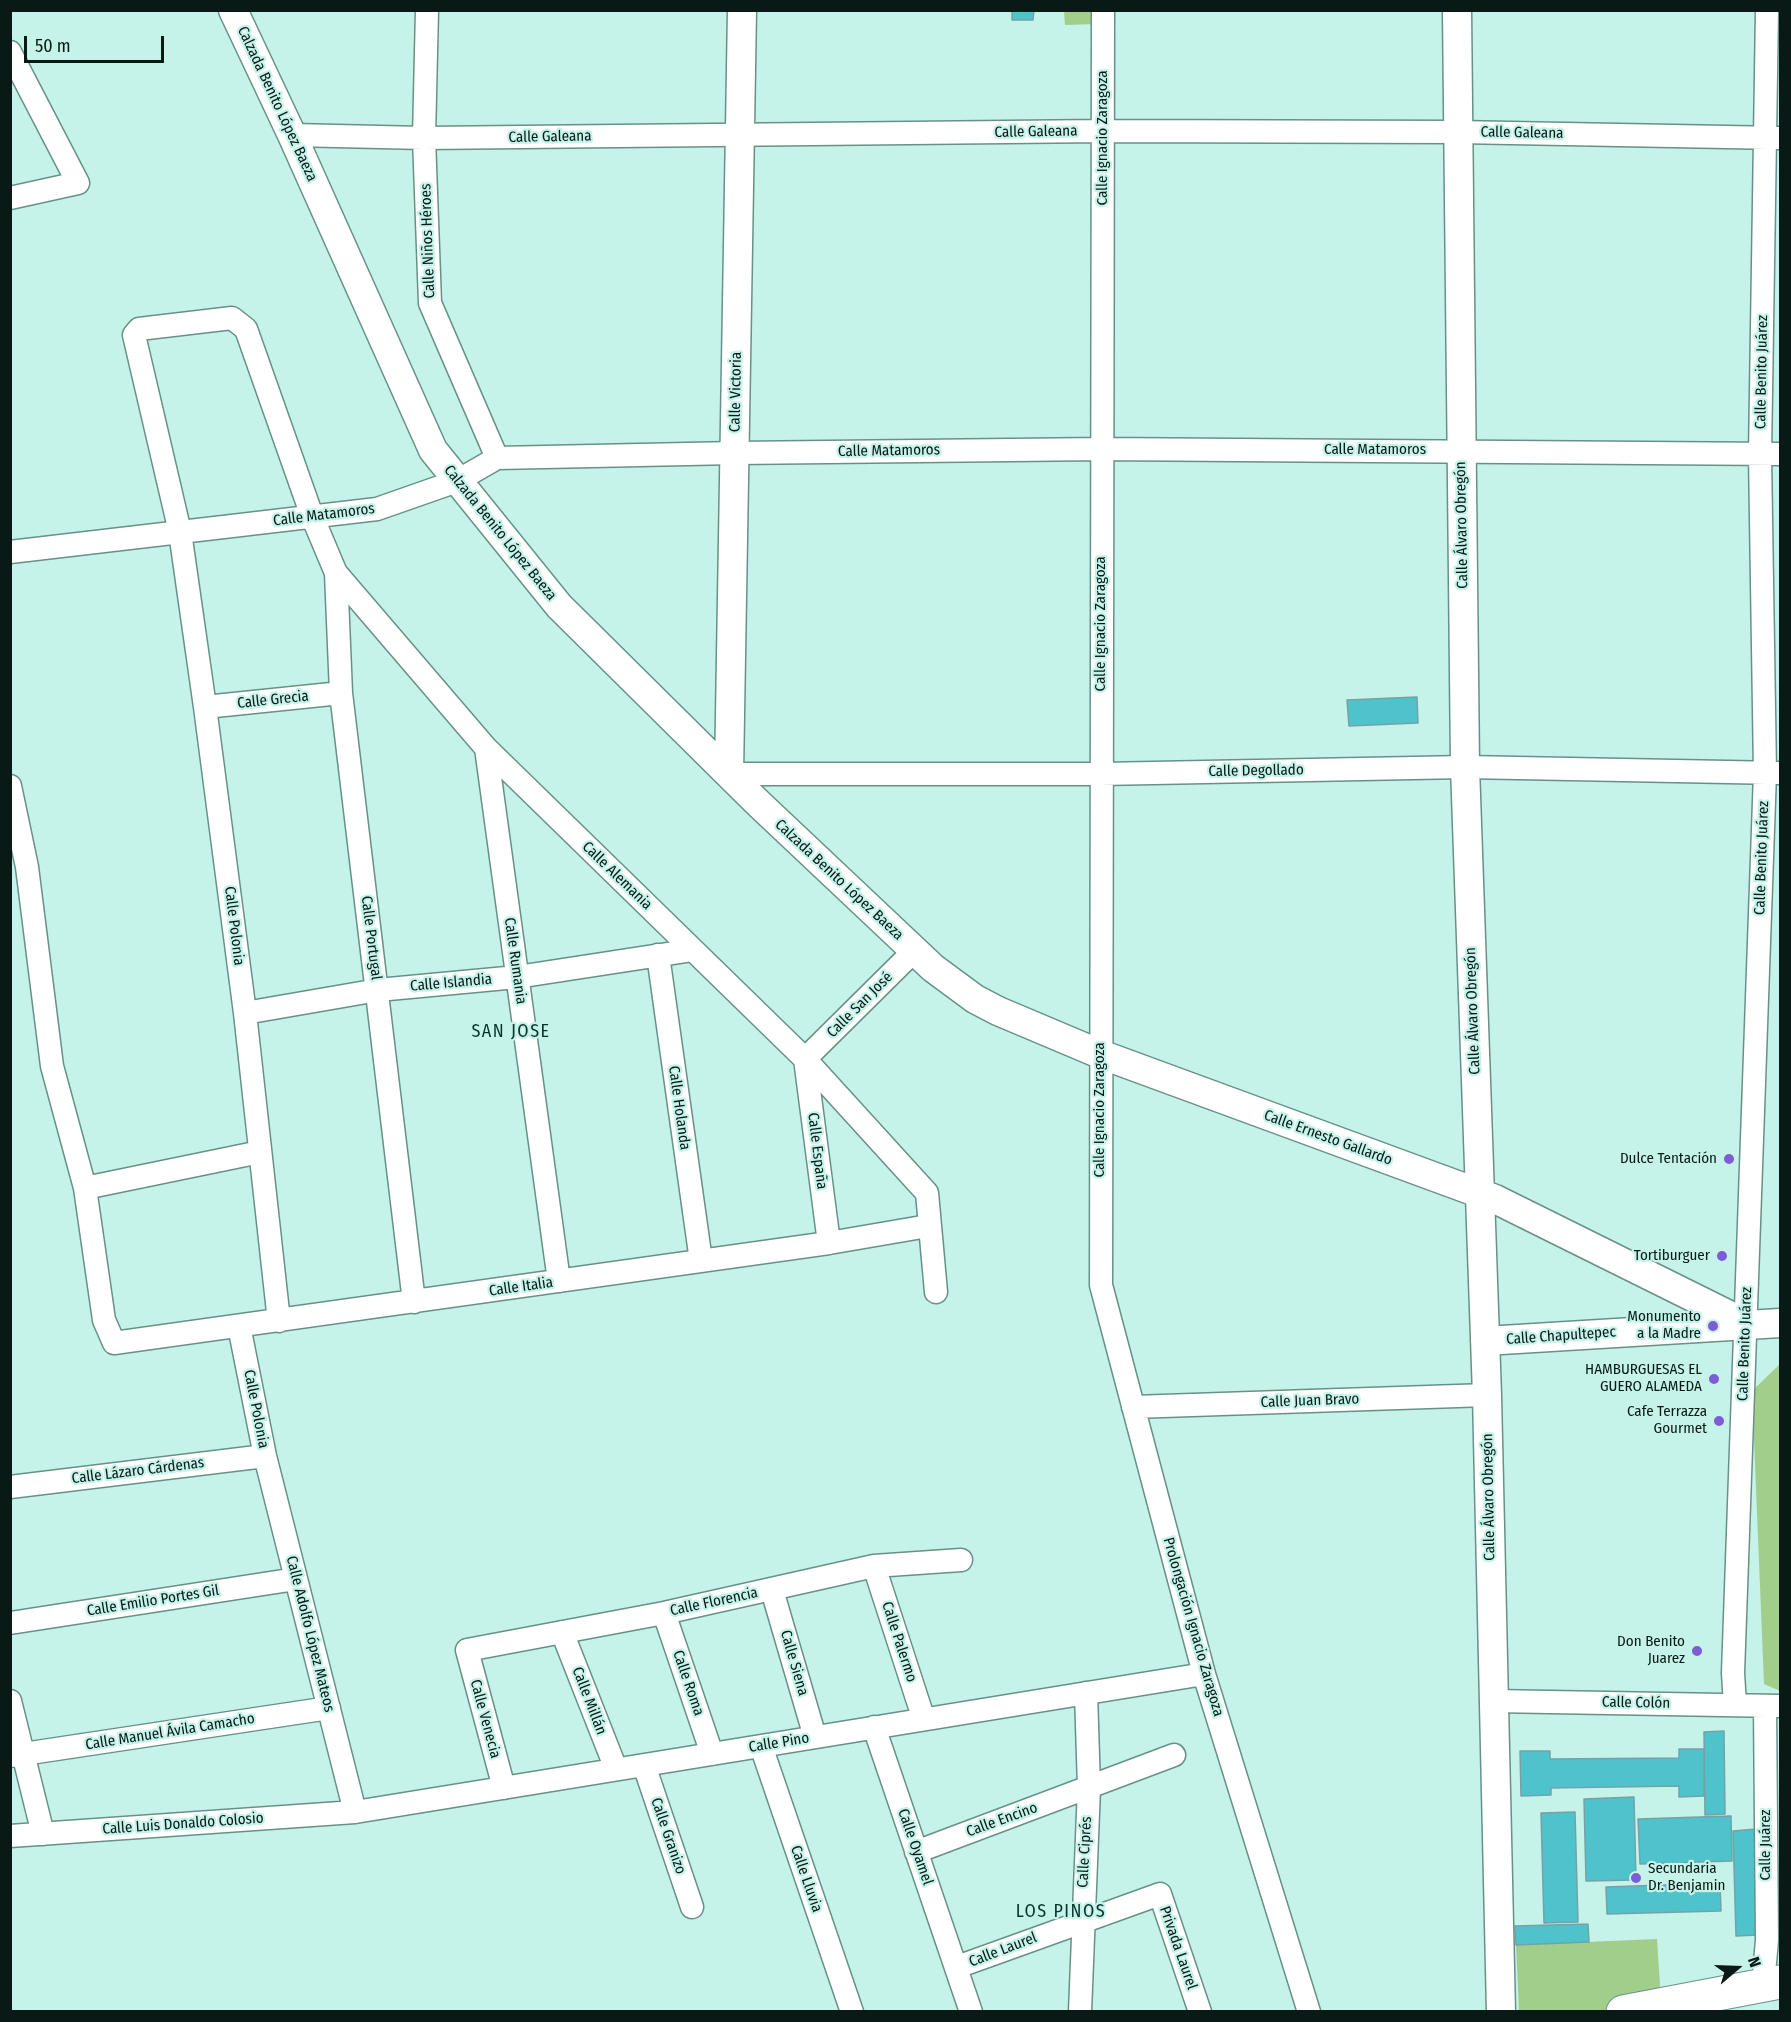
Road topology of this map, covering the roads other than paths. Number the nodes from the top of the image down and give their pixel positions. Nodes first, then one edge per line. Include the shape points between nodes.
1 (233, 10) edge
2 (427, 10) edge
3 (742, 10) edge
4 (1103, 10) edge
5 (1456, 10) edge
6 (1767, 10) edge
7 (14, 64) edge
8 (1103, 131) junction
9 (1457, 132) junction
10 (292, 135) junction
11 (740, 135) junction
12 (424, 138) junction
13 (1774, 138) edge
14 (10, 198) edge
15 (1102, 449) junction
16 (1461, 451) junction
17 (735, 453) junction
18 (1770, 454) edge
19 (497, 458) junction
20 (457, 481) junction
21 (312, 516) junction
22 (180, 532) junction
23 (10, 552) edge
24 (336, 573) junction
25 (341, 693) junction
26 (206, 707) junction
27 (486, 748) junction
28 (1465, 767) junction
29 (730, 773) junction
30 (1773, 773) edge
31 (1101, 774) junction
32 (10, 786) edge
33 (693, 950) junction
34 (915, 950) junction
35 (658, 955) junction
36 (517, 977) junction
37 (378, 990) junction
38 (245, 1013) junction
39 (1100, 1054) junction
40 (805, 1059) junction
41 (260, 1152) junction
42 (85, 1188) junction
43 (1478, 1194) junction
44 (928, 1226) junction
45 (1101, 1238) joint
46 (829, 1243) junction
47 (701, 1261) junction
48 (559, 1281) junction
49 (936, 1293) dead end
50 (414, 1302) junction
51 (279, 1322) junction
52 (1745, 1323) junction
53 (1780, 1323) edge
54 (239, 1326) junction
55 (1485, 1341) junction
56 (1487, 1395) junction
57 (1133, 1407) junction
58 (265, 1456) junction
59 (10, 1487) edge
60 (961, 1560) dead end
61 (874, 1566) junction
62 (296, 1579) junction
63 (772, 1590) junction
64 (664, 1612) junction
65 (10, 1623) edge
66 (562, 1632) junction
67 (466, 1650) joint
68 (1204, 1674) junction
69 (1086, 1693) junction
70 (10, 1701) edge
71 (1492, 1701) junction
72 (1735, 1705) junction
73 (1773, 1706) edge
74 (329, 1708) junction
75 (923, 1717) junction
76 (874, 1727) junction
77 (815, 1737) junction
78 (761, 1746) junction
79 (712, 1754) junction
80 (17, 1755) edge
81 (1174, 1755) dead end
82 (644, 1765) junction
83 (616, 1770) junction
84 (504, 1788) junction
85 (1089, 1788) junction
86 (355, 1812) junction
87 (43, 1834) junction
88 (10, 1836) edge
89 (916, 1852) junction
90 (692, 1907) dead end
91 (1082, 1920) junction
92 (957, 1967) junction
93 (1772, 1983) edge
94 (852, 2012) edge
95 (971, 2012) edge
96 (1080, 2012) edge
97 (1200, 2012) edge
98 (1309, 2012) edge
99 (1501, 2012) edge
100 (1623, 2012) edge

1 - 10 street, Calzada Benito López Baeza
2 - 12 street, Calle Niños Héroes
3 - 11 street, Calle Victoria
4 - 8 street, Calle Ignacio Zaragoza
5 - 9 street, Calle Álvaro Obregón
6 - 13 street, Calle Benito Juárez
7 - 14 street via 78,183
8 - 9 street, Calle Galeana
8 - 11 street, Calle Galeana
8 - 15 street, Calle Ignacio Zaragoza
9 - 13 street, Calle Galeana
9 - 16 street, Calle Álvaro Obregón
10 - 12 street, Calle Galeana
10 - 20 street, Calzada Benito López Baeza via 433,450
11 - 12 street, Calle Galeana
11 - 17 street, Calle Victoria
12 - 19 street, Calle Niños Héroes via 430,303
13 - 18 street, Calle Benito Juárez
15 - 16 street, Calle Matamoros
15 - 17 street, Calle Matamoros
15 - 31 street, Calle Ignacio Zaragoza
16 - 18 street, Calle Matamoros
16 - 28 street, Calle Álvaro Obregón
17 - 19 street, Calle Matamoros
17 - 29 street, Calle Victoria
18 - 30 street, Calle Benito Juárez
19 - 20 street, Calle Matamoros
20 - 21 street, Calle Matamoros via 377,509
20 - 29 street, Calzada Benito López Baeza via 559,606
21 - 22 street, Calle Matamoros
21 - 22 street, Calle Alemania via 246,328 232,318 139,329 134,335
21 - 24 street, Calle Alemania
22 - 23 street, Calle Matamoros
22 - 26 street, Calle Polonia
24 - 25 street, Calle Portugal
24 - 27 street, Calle Alemania
25 - 26 street, Calle Grecia
25 - 37 street, Calle Portugal
26 - 38 street, Calle Polonia
27 - 33 street, Calle Alemania
27 - 36 street, Calle Rumania
28 - 30 street, Calle Degollado
28 - 31 street, Calle Degollado
28 - 43 street, Calle Álvaro Obregón
29 - 31 street, Calle Degollado
29 - 34 street, Calzada Benito López Baeza via 758,804
30 - 52 street, Calle Benito Juárez
31 - 39 street, Calle Ignacio Zaragoza
32 - 42 street via 27,867 52,1066
33 - 35 street, Calle Islandia
33 - 40 street, Calle Alemania
34 - 39 street, Calle Ernesto Gallardo via 975,999
34 - 40 street, Calle San José
35 - 36 street, Calle Islandia
35 - 47 street, Calle Holanda
36 - 37 street, Calle Islandia
36 - 48 street, Calle Rumania
37 - 38 street, Calle Islandia
37 - 50 street, Calle Portugal
38 - 41 street, Calle Polonia
39 - 43 street, Calle Ernesto Gallardo
39 - 45 street, Calle Ignacio Zaragoza
40 - 44 street, Calle Alemania via 927,1193
40 - 46 street, Calle España
41 - 42 street
41 - 51 street, Calle Polonia
42 - 54 street, Calle Italia via 104,1320 114,1343
43 - 52 street, Calle Ernesto Gallardo
43 - 55 street, Calle Álvaro Obregón
44 - 46 street, Calle Italia
44 - 49 street, Calle Alemania
45 - 57 street, Prolongación Ignacio Zaragoza via 1101,1285
46 - 47 street, Calle Italia
47 - 48 street, Calle Italia
48 - 50 street, Calle Italia
50 - 51 street, Calle Italia
51 - 54 street, Calle Italia
52 - 53 street, Calle Chapultepec
52 - 55 street, Calle Chapultepec
52 - 72 street, Calle Benito Juárez
54 - 58 street, Calle Polonia
55 - 56 street, Calle Álvaro Obregón
56 - 57 street, Calle Juan Bravo
56 - 71 street, Calle Álvaro Obregón
57 - 68 street, Prolongación Ignacio Zaragoza
58 - 59 street, Calle Lázaro Cárdenas
58 - 62 street, Calle Adolfo López Mateos
60 - 61 street, Calle Florencia
61 - 63 street, Calle Florencia
61 - 75 street, Calle Palermo
62 - 65 street, Calle Emilio Portes Gil
62 - 74 street, Calle Adolfo López Mateos
63 - 64 street, Calle Florencia
63 - 77 street, Calle Siena
64 - 66 street, Calle Florencia
64 - 79 street, Calle Roma
66 - 67 street, Calle Florencia
66 - 83 street, Calle Millán
67 - 84 street, Calle Venecia
68 - 69 street, Calle Pino
68 - 98 street, Prolongación Ignacio Zaragoza
69 - 75 street, Calle Pino
69 - 85 street, Calle Ciprés
70 - 80 street
71 - 72 street, Calle Colón
71 - 99 street, Calle Álvaro Obregón
72 - 73 street, Calle Colón
73 - 93 street, Calle Juárez via 1767,1940
74 - 80 street, Calle Manuel Ávila Camacho
74 - 86 street, Calle Adolfo López Mateos
75 - 76 street, Calle Pino
76 - 77 street, Calle Pino
76 - 89 street, Calle Oyamel
77 - 78 street, Calle Pino
78 - 79 street, Calle Pino
78 - 94 street, Calle Lluvia
79 - 82 street, Calle Pino
80 - 87 street
81 - 85 street, Calle Encino
82 - 83 street, Calle Pino
82 - 90 street, Calle Granizo
83 - 84 street, Calle Pino
84 - 86 street, Calle Pino
85 - 89 street, Calle Encino
85 - 91 street, Calle Ciprés
86 - 87 street, Calle Luis Donaldo Colosio
87 - 88 street, Calle Luis Donaldo Colosio
89 - 92 street, Calle Oyamel
91 - 92 street, Calle Laurel
91 - 96 street, Calle Ciprés
91 - 97 street, Privada Laurel via 1160,1894
92 - 95 street, Calle Oyamel
93 - 100 main road

